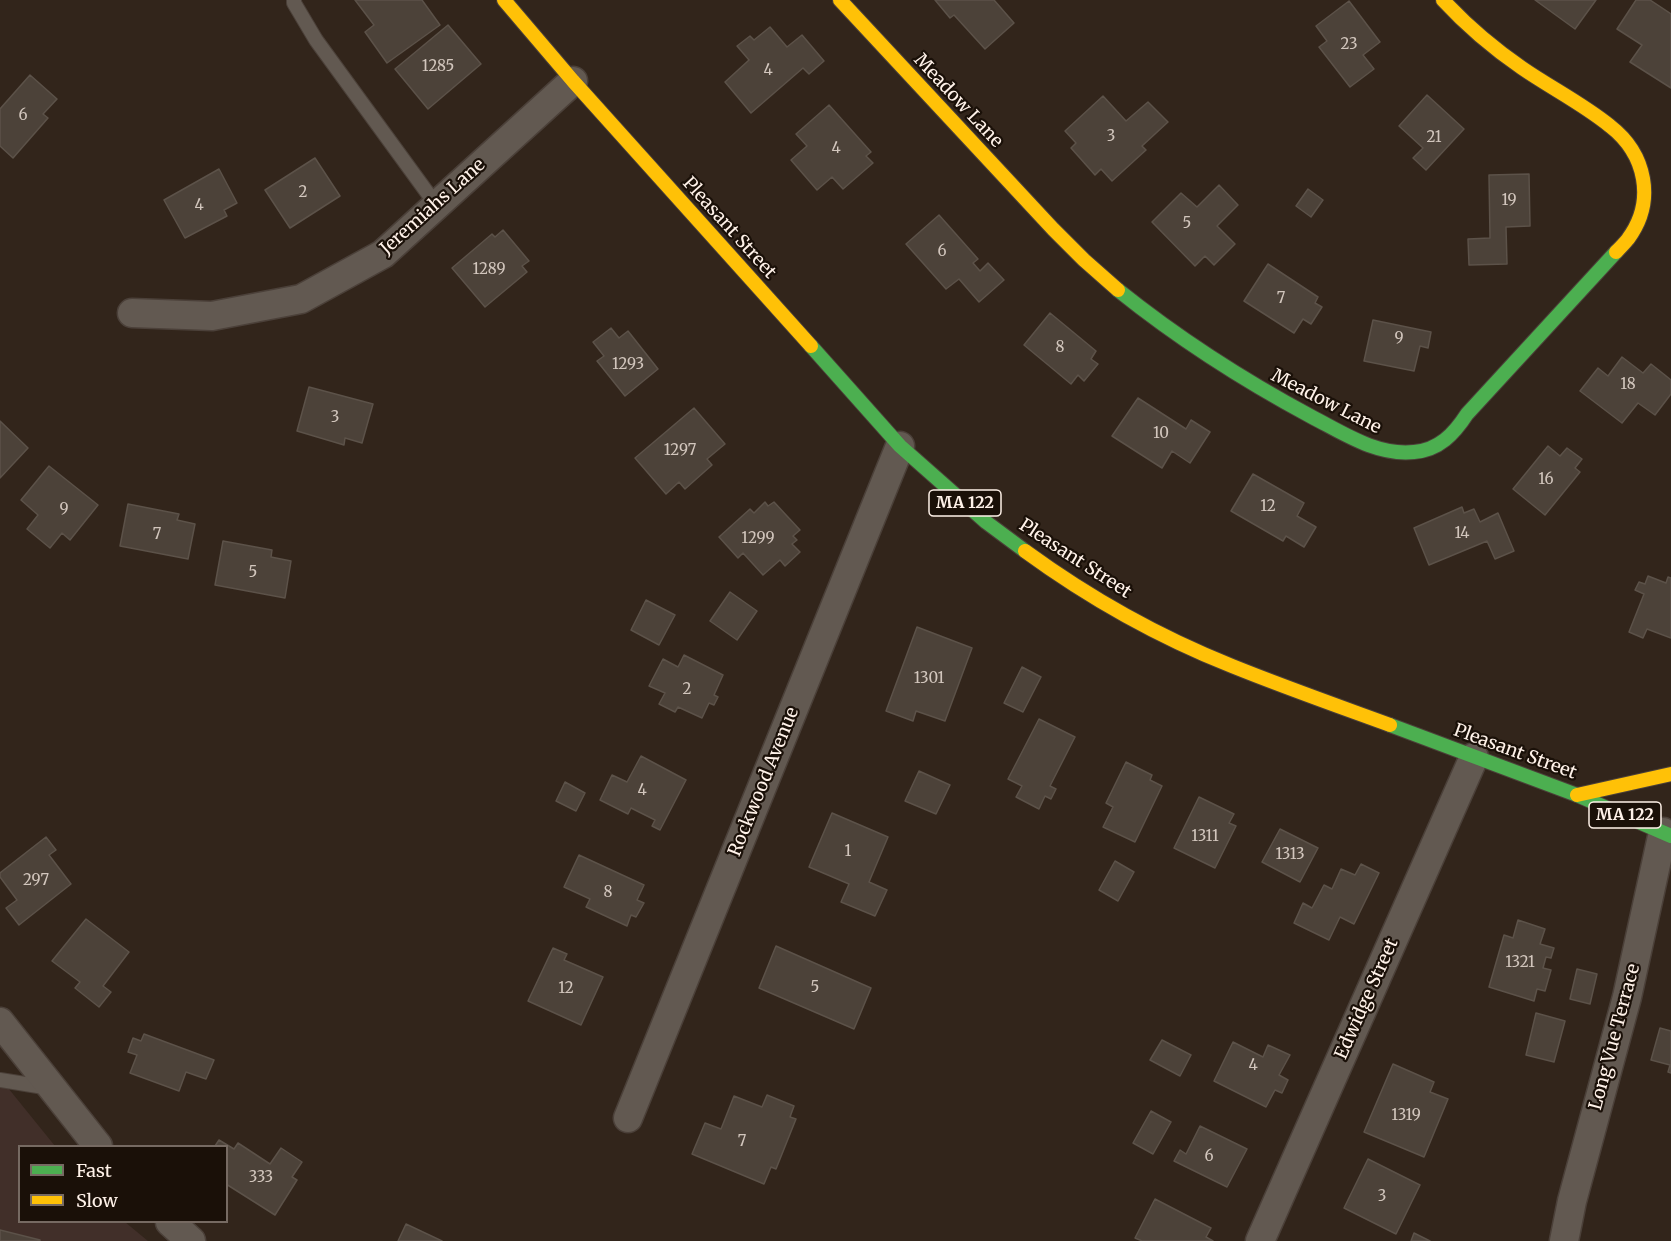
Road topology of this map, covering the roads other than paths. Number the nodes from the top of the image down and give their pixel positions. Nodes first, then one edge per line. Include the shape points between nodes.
1 (294, 0) edge
2 (504, 0) edge
3 (840, 0) edge
4 (1443, 0) edge
5 (573, 81) junction
6 (437, 206) junction
7 (132, 313) dead end
8 (900, 446) junction
9 (1474, 757) junction
10 (1671, 774) edge
11 (1577, 795) junction
12 (1667, 834) edge
13 (0, 1022) edge
14 (0, 1080) edge
15 (52, 1088) junction
16 (628, 1118) dead end
17 (97, 1145) edge
18 (172, 1223) edge
19 (191, 1241) edge
20 (1260, 1241) edge
21 (1564, 1241) edge

1 - 6 lane via 316,40
2 - 5 main road, Pleasant Street / MA 122
3 - 4 main road, Meadow Lane via 1051,226 1115,288 1203,353 1272,395 1369,445 1408,453 1425,450 1451,435 1628,239 1639,219 1645,190 1642,168 1623,137 1491,46
5 - 6 street, Jeremiahs Lane
5 - 8 main road, Pleasant Street / MA 122
6 - 7 street, Jeremiahs Lane via 383,254 301,299 212,316
8 - 9 main road, Pleasant Street / MA 122 via 986,522 1039,561 1169,638 1231,666
8 - 16 street, Rockwood Avenue
9 - 11 main road, Pleasant Street / MA 122
9 - 20 street, Edwidge Street
10 - 11 main road
11 - 12 main road, Pleasant Street / MA 122
12 - 21 street, Long Vue Terrace
13 - 15 street
14 - 15 lane
15 - 17 street
18 - 19 street

